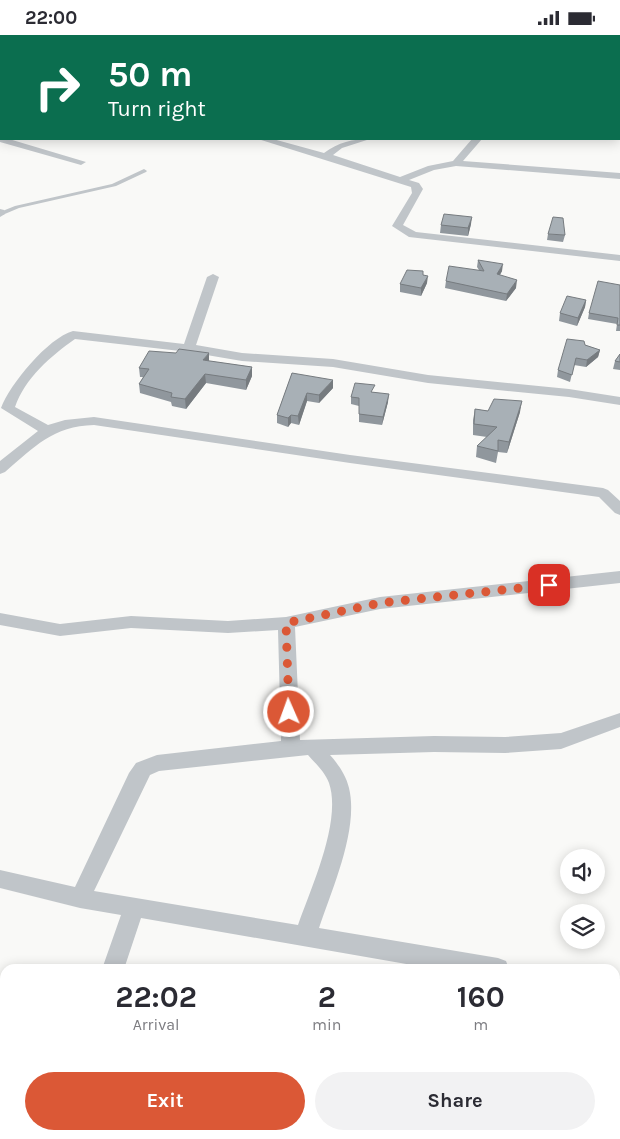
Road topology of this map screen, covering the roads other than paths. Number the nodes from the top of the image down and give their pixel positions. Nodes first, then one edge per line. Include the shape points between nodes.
1 (4, 140) edge
2 (266, 140) edge
3 (361, 140) edge
4 (476, 140) edge
5 (326, 156) junction
6 (81, 162) dead end
7 (456, 163) junction
8 (144, 171) dead end
9 (620, 176) edge
10 (400, 180) junction
11 (0, 213) edge
12 (620, 258) edge
13 (213, 277) dead end
14 (189, 348) junction
15 (620, 401) edge
16 (48, 431) junction
17 (0, 469) edge
18 (620, 510) edge
19 (620, 577) edge
20 (0, 619) edge
21 (286, 623) junction
22 (620, 720) edge
23 (290, 748) junction
24 (313, 748) junction
25 (0, 879) edge
26 (80, 898) junction
27 (134, 907) junction
28 (305, 937) junction
29 (430, 963) edge
30 (115, 964) edge

1 - 6 street
2 - 5 street
3 - 5 street via 340,146
4 - 7 street
5 - 10 street
7 - 9 street
7 - 10 street
8 - 11 lane via 114,185
10 - 12 street via 418,189 397,226 413,235
13 - 14 street
14 - 15 street via 242,357 333,363 428,379
14 - 16 street via 73,335 30,372 10,399 8,408
16 - 17 street
16 - 18 street via 58,424 76,420 118,423 603,493
19 - 21 street via 380,603
20 - 21 street via 60,630 131,622 228,627
21 - 23 street
22 - 24 street via 561,741
23 - 24 street
23 - 26 street via 170,761 143,769
24 - 28 street via 331,767 340,787 342,805 326,872
25 - 26 street
26 - 27 street
27 - 28 street
27 - 30 street
28 - 29 street

